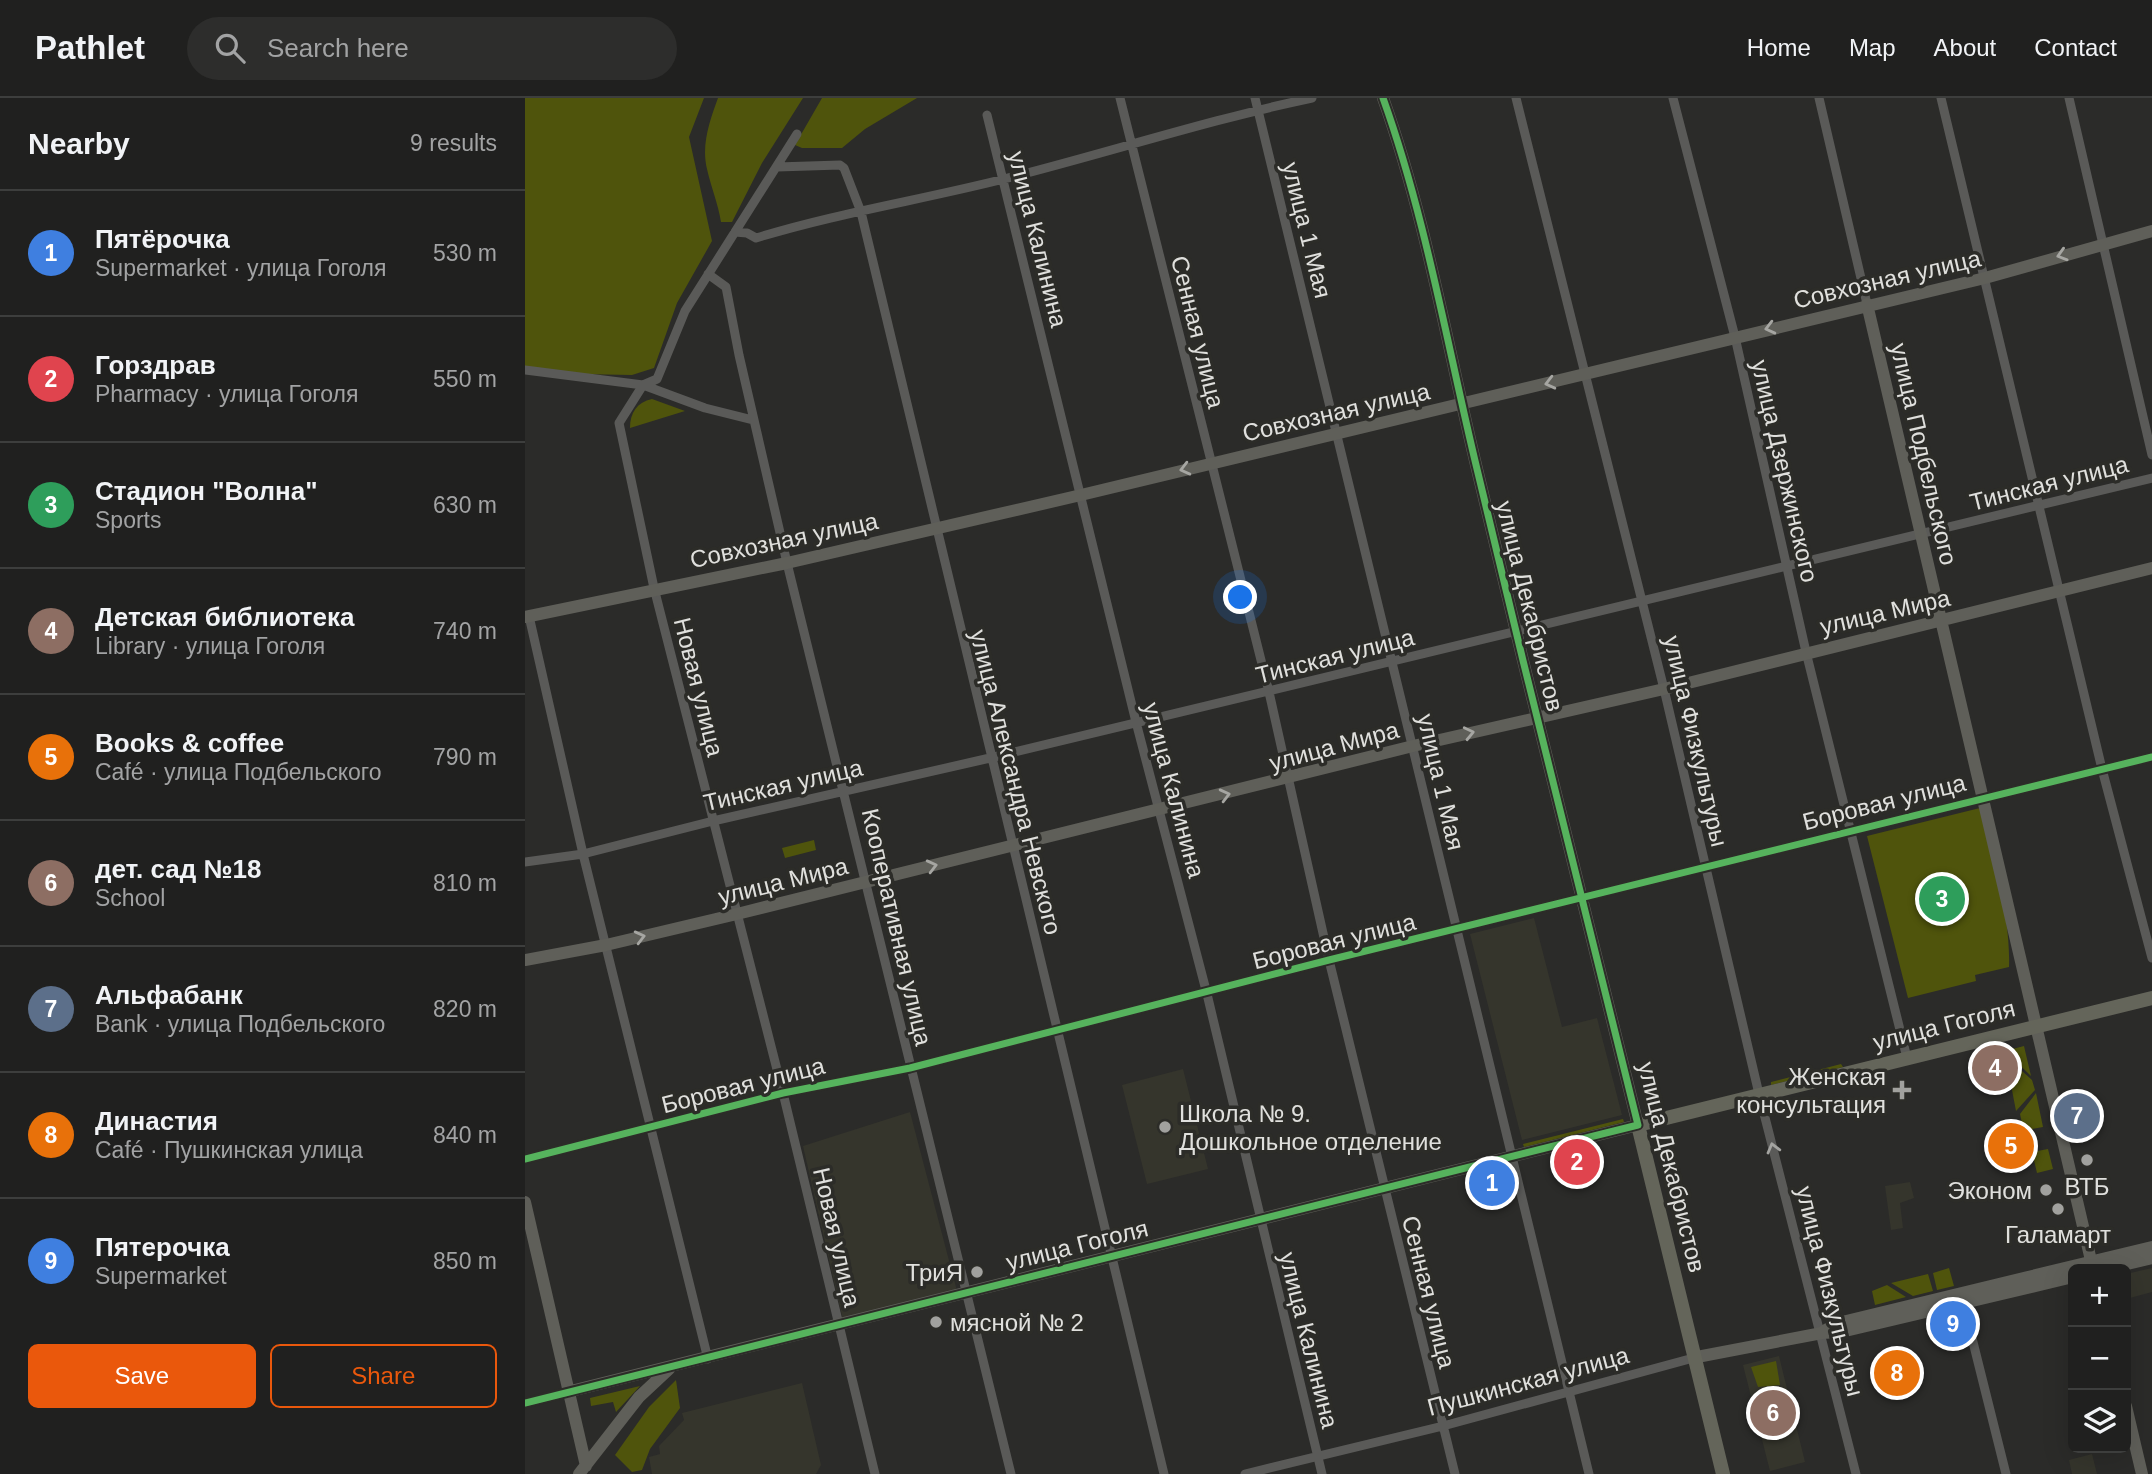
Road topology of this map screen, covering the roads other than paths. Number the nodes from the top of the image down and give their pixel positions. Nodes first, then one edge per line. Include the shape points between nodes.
1 (1120, 98) edge
2 (1255, 98) edge
3 (1312, 98) edge
4 (1383, 98) edge
5 (1516, 98) edge
6 (1672, 98) edge
7 (1819, 98) edge
8 (1941, 98) edge
9 (2069, 98) edge
10 (1257, 110) junction
11 (986, 115) dead end
12 (797, 134) dead end
13 (1132, 144) junction
14 (777, 167) junction
15 (1003, 180) junction
16 (861, 212) junction
17 (735, 232) junction
18 (2152, 232) edge
19 (2101, 244) junction
20 (708, 274) junction
21 (1985, 278) junction
22 (1867, 304) junction
23 (1735, 337) junction
24 (525, 370) edge
25 (1585, 374) junction
26 (657, 379) junction
27 (643, 385) junction
28 (660, 391) junction
29 (1461, 404) junction
30 (753, 420) junction
31 (1337, 432) junction
32 (2152, 455) edge
33 (1210, 462) junction
34 (2152, 478) edge
35 (1081, 495) junction
36 (2038, 504) junction
37 (936, 528) junction
38 (1921, 534) junction
39 (787, 563) junction
40 (1786, 567) junction
41 (2152, 568) edge
42 (655, 588) junction
43 (2060, 590) junction
44 (1643, 602) junction
45 (527, 616) edge
46 (1940, 621) junction
47 (1516, 630) junction
48 (1805, 652) junction
49 (1393, 662) junction
50 (1664, 689) junction
51 (1269, 692) junction
52 (1538, 717) junction
53 (1136, 722) junction
54 (1413, 746) junction
55 (2152, 757) edge
56 (990, 758) junction
57 (2102, 769) junction
58 (1289, 780) junction
59 (845, 791) junction
60 (1983, 796) junction
61 (1159, 811) junction
62 (713, 821) junction
63 (1850, 831) junction
64 (1011, 846) junction
65 (583, 854) junction
66 (525, 862) edge
67 (1707, 868) junction
68 (868, 882) junction
69 (1581, 898) junction
70 (737, 914) junction
71 (1455, 930) junction
72 (605, 945) junction
73 (2152, 958) edge
74 (525, 960) edge
75 (1329, 960) junction
76 (1207, 994) junction
77 (2152, 998) edge
78 (2035, 1025) junction
79 (1056, 1031) junction
80 (1907, 1058) junction
81 (910, 1068) junction
82 (783, 1093) junction
83 (1759, 1094) junction
84 (1637, 1125) junction
85 (653, 1127) junction
86 (1513, 1157) junction
87 (525, 1159) edge
88 (1383, 1187) junction
89 (525, 1202) edge
90 (1259, 1219) junction
91 (2152, 1247) edge
92 (1112, 1256) junction
93 (2152, 1258) edge
94 (2092, 1264) edge
95 (2098, 1264) edge
96 (2127, 1264) edge
97 (2068, 1272) edge
98 (2068, 1278) edge
99 (966, 1294) junction
100 (1962, 1298) junction
101 (838, 1325) junction
102 (1822, 1333) junction
103 (1697, 1357) junction
104 (708, 1359) junction
105 (669, 1369) junction
106 (571, 1391) junction
107 (1570, 1393) junction
108 (525, 1403) edge
109 (1443, 1426) junction
110 (2131, 1427) edge
111 (1318, 1454) junction
112 (582, 1470) edge
113 (875, 1474) edge
114 (1011, 1474) edge
115 (1164, 1474) edge
116 (1245, 1474) edge
117 (1322, 1474) edge
118 (1455, 1474) edge
119 (1589, 1474) edge
120 (1723, 1474) edge
121 (1856, 1474) edge
122 (2006, 1474) edge
123 (2142, 1474) edge

1 - 13 street, Сенная улица
2 - 10 street, улица 1 Мая
3 - 10 street
4 - 29 main road, улица Декабристов via 1401,147
5 - 25 street, улица Физкультуры
6 - 23 street, улица Дзержинского
7 - 22 street, улица Подбельского
8 - 21 street
9 - 19 street
10 - 13 street
10 - 31 street, улица 1 Мая
11 - 15 street, улица Калинина
12 - 14 street
13 - 15 street
13 - 33 street, Сенная улица
14 - 16 street, улица Александра Невского via 840,164
14 - 17 street
15 - 16 street
15 - 35 street, улица Калинина
16 - 17 street via 756,238
16 - 37 street, улица Александра Невского
17 - 20 street
18 - 19 main road, Совхозная улица
19 -> 21 main road, Совхозная улица
19 - 32 street
20 - 26 street via 685,311
20 - 30 street, Кооперативная улица via 726,287
21 - 22 main road, Совхозная улица
21 - 36 street
22 -> 23 main road, Совхозная улица
22 - 38 main road, улица Подбельского
23 - 25 main road, Совхозная улица
23 - 40 street, улица Дзержинского
24 - 27 street
25 -> 29 main road, Совхозная улица
25 - 44 street, улица Физкультуры
26 - 27 street
26 - 28 street
27 - 28 street
27 - 42 street, Новая улица via 619,423
28 - 30 street
29 - 31 main road, Совхозная улица
29 - 47 main road, улица Декабристов
30 - 39 street, Кооперативная улица
31 - 33 main road, Совхозная улица
31 - 49 street, улица 1 Мая
33 -> 35 main road, Совхозная улица
33 - 51 street, Сенная улица
34 - 36 street, Тинская улица
35 - 37 main road, Совхозная улица
35 - 53 street, улица Калинина
36 - 38 street, Тинская улица
36 - 43 street
37 - 39 main road, Совхозная улица
37 - 56 street, улица Александра Невского
38 - 40 street, Тинская улица
38 - 46 main road, улица Подбельского
39 - 42 main road, Совхозная улица
39 - 59 street, Кооперативная улица
40 - 44 street, Тинская улица
40 - 48 street, улица Дзержинского
41 - 43 main road, улица Мира
42 - 45 main road, Совхозная улица
42 - 62 street, Новая улица
43 - 46 main road, улица Мира
43 - 57 street
44 - 47 street, Тинская улица
44 - 50 street, улица Физкультуры
45 - 65 street
46 - 48 main road, улица Мира
46 - 60 main road, улица Подбельского
47 - 49 street, Тинская улица
47 - 52 main road, улица Декабристов
48 - 50 main road, улица Мира
48 - 63 street, улица Дзержинского
49 - 51 street, Тинская улица
49 - 54 street, улица 1 Мая
50 - 52 main road, улица Мира
50 - 67 street, улица Физкультуры
51 - 53 street, Тинская улица
51 - 58 street, Сенная улица
54 -> 52 main road, улица Мира
52 - 69 main road, улица Декабристов
53 - 56 street, Тинская улица
53 - 61 street, улица Калинина
54 - 58 main road, улица Мира
54 - 71 street, улица 1 Мая
55 - 57 street, Боровая улица
56 - 59 street, Тинская улица
56 - 64 street, улица Александра Невского
57 - 60 street, Боровая улица
57 - 73 street
61 -> 58 main road, улица Мира
58 - 75 street, Сенная улица
59 - 62 street, Тинская улица
59 - 68 street, Кооперативная улица
60 - 63 street, Боровая улица
60 - 78 main road, улица Подбельского
61 - 64 main road, улица Мира
61 - 76 street, улица Калинина
62 - 65 street, Тинская улица
62 - 70 street, Новая улица
63 - 67 street, Боровая улица
63 - 80 street, улица Дзержинского
68 -> 64 main road, улица Мира
64 - 79 street, улица Александра Невского
65 - 66 street, Тинская улица
65 - 72 street
67 - 69 street, Боровая улица
67 - 83 street, улица Физкультуры
68 - 70 main road, улица Мира
68 - 81 street, Кооперативная улица
69 - 71 street, Боровая улица
69 - 84 main road, улица Декабристов
72 -> 70 main road, улица Мира
70 - 82 street, Новая улица
71 - 75 street, Боровая улица
71 - 86 street, улица 1 Мая
72 - 74 main road, улица Мира
72 - 85 street
75 - 76 street, Боровая улица
75 - 88 street, Сенная улица
76 - 79 street, Боровая улица
76 - 90 street, улица Калинина
77 - 78 main road, улица Гоголя
78 - 80 main road, улица Гоголя
78 - 94 main road, улица Подбельского
79 - 81 street, Боровая улица
79 - 92 street, улица Александра Невского
80 - 83 main road, улица Гоголя
81 - 82 street, Боровая улица
81 - 99 street, Кооперативная улица
82 - 85 street, Боровая улица
82 - 101 street, Новая улица
83 - 84 main road, улица Гоголя
102 -> 83 street, улица Физкультуры
84 - 86 main road, улица Гоголя
84 - 103 main road, улица Декабристов
85 - 87 street, Боровая улица
85 - 104 street
86 - 88 main road, улица Гоголя
86 - 107 street, улица 1 Мая
88 - 90 main road, улица Гоголя
88 - 109 street, Сенная улица
89 - 106 main road
90 - 92 main road, улица Гоголя
90 - 111 street, улица Калинина
91 - 95 main road, Пушкинская улица
92 - 99 main road, улица Гоголя
92 - 115 street, улица Александра Невского
93 - 96 main road
97 - 100 main road, Пушкинская улица
98 - 100 main road, Пушкинская улица
99 - 101 main road, улица Гоголя
99 - 114 street, Кооперативная улица
100 - 102 main road, Пушкинская улица via 1838,1323
100 - 122 street
101 - 104 main road, улица Гоголя
101 - 113 street, Новая улица
102 - 103 main road, Пушкинская улица
102 - 121 street, улица Физкультуры
103 - 107 street, Пушкинская улица
103 - 120 main road, улица Декабристов
104 - 105 main road, улица Гоголя
105 - 106 main road, улица Гоголя
105 - 112 main road via 639,1397
106 - 108 street, улица Гоголя
106 - 112 main road
107 - 109 street, Пушкинская улица
107 - 119 street, улица 1 Мая
109 - 111 street, Пушкинская улица
109 - 118 street, Сенная улица
110 - 123 main road
111 - 116 street, Пушкинская улица
111 - 117 street, улица Калинина

